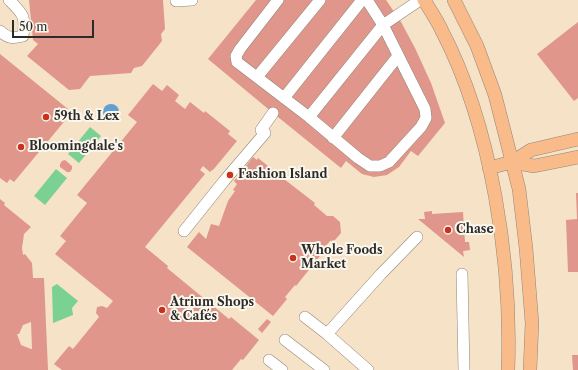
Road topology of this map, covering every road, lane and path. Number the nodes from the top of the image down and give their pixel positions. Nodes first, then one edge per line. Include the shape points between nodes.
1 (9, 0) edge
2 (192, 0) edge
3 (278, 0) edge
4 (320, 0) edge
5 (362, 0) edge
6 (367, 0) edge
7 (420, 0) edge
8 (424, 0) edge
9 (454, 0) edge
10 (176, 1) dead end
11 (383, 25) junction
12 (0, 31) edge
13 (398, 56) junction
14 (257, 77) junction
15 (284, 98) junction
16 (273, 113) dead end
17 (309, 117) junction
18 (333, 138) junction
19 (578, 139) edge
20 (578, 157) edge
21 (512, 162) junction
22 (490, 168) junction
23 (184, 231) dead end
24 (417, 237) dead end
25 (462, 274) dead end
26 (305, 317) dead end
27 (327, 334) junction
28 (285, 340) dead end
29 (269, 360) dead end
30 (282, 370) edge
31 (324, 370) edge
32 (368, 370) edge
33 (464, 370) edge
34 (508, 370) edge
35 (530, 370) edge

1 - 12 lane via 22,12 25,24 22,36 14,39
2 - 10 lane
3 - 14 lane via 236,56 237,62
4 - 14 lane
5 - 15 lane
6 - 11 lane
7 - 11 lane
8 - 22 main road via 459,68
9 - 21 main road via 477,46 495,95
11 - 13 lane
11 - 17 lane
13 - 18 lane
13 - 18 lane via 425,108 426,118 421,127 389,162 380,166 370,166
14 - 15 lane
15 - 17 lane
16 - 23 lane via 263,131
17 - 18 lane
19 - 21 main road via 531,150
20 - 21 main road via 534,166
21 - 22 main road
21 - 35 main road via 519,189 526,248 532,323
22 - 34 main road via 501,236 507,299
24 - 27 lane
25 - 33 lane
26 - 27 lane
27 - 32 lane
28 - 31 lane
29 - 30 lane

